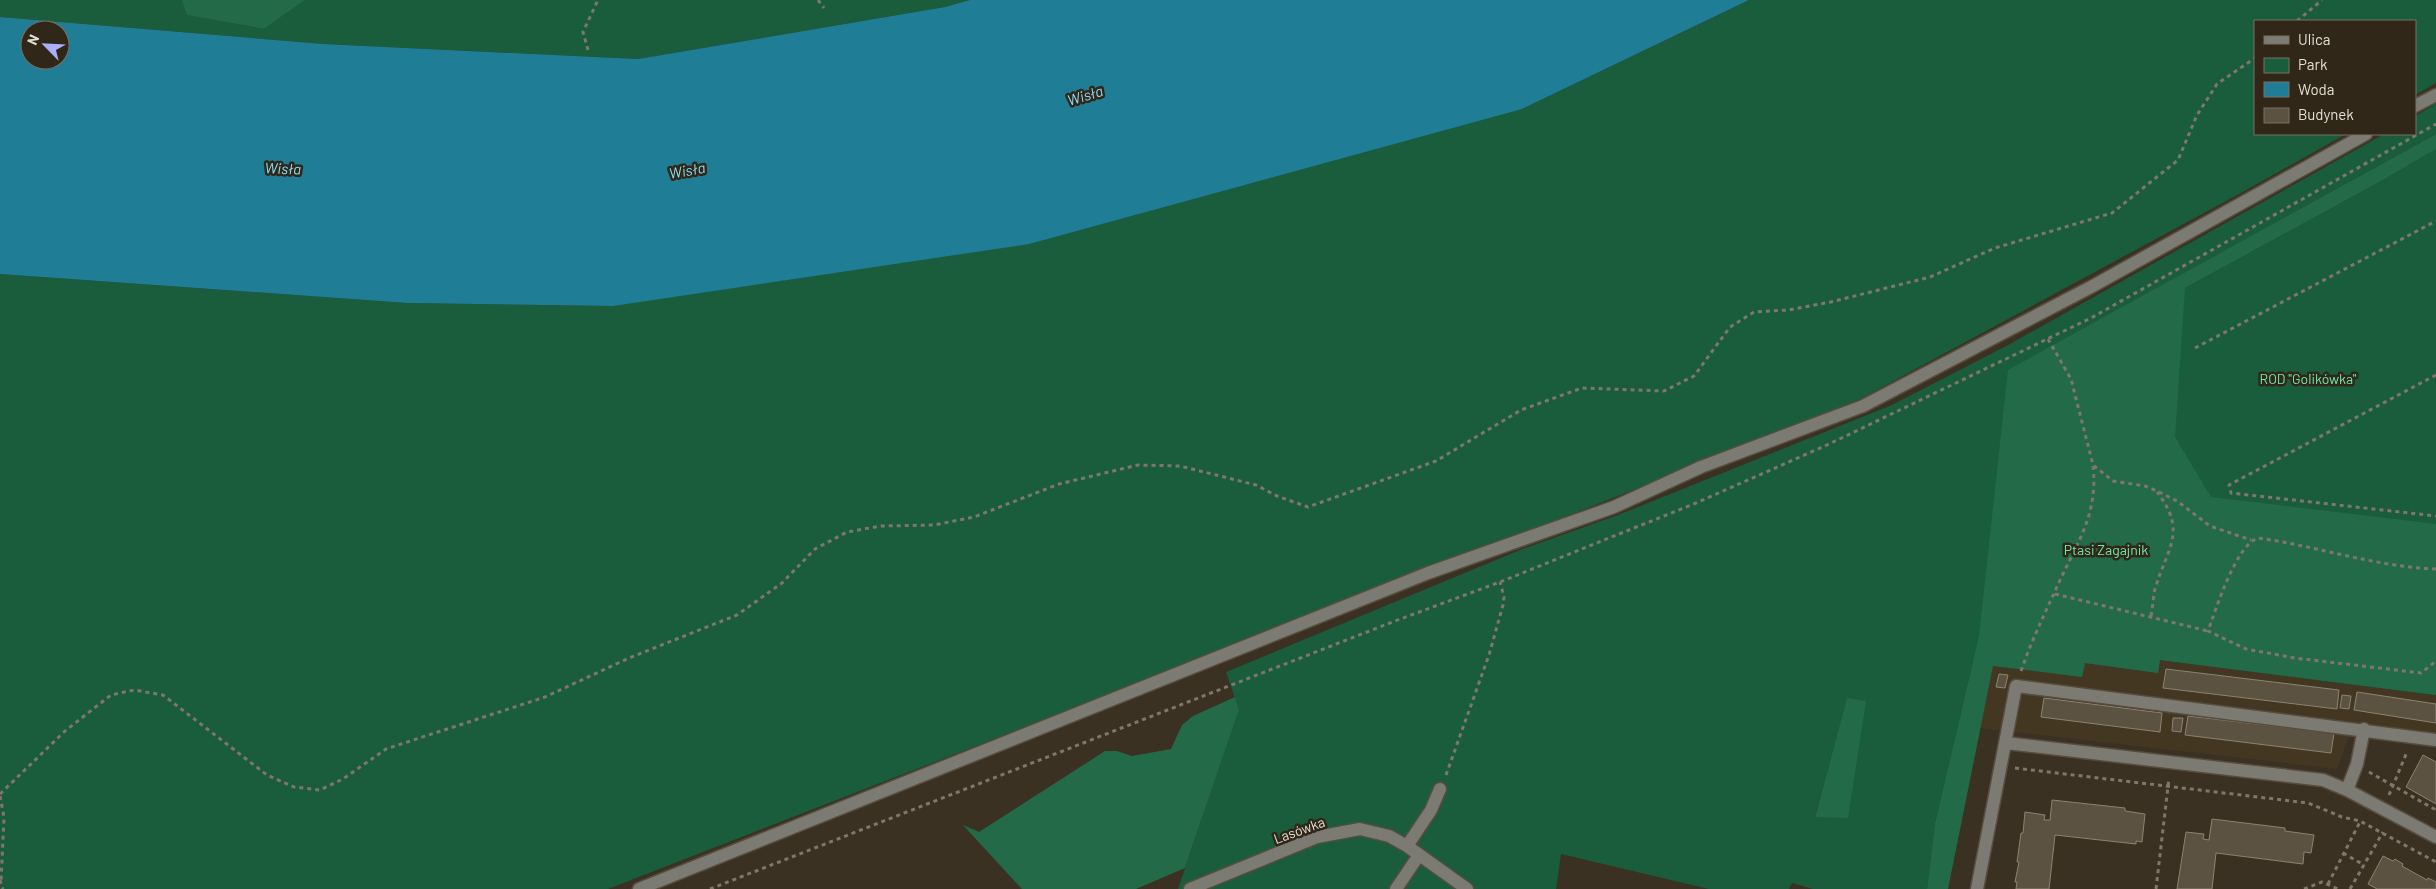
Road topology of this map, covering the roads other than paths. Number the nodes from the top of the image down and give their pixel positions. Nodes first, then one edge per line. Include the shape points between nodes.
1 (2436, 94) edge
2 (2416, 105) edge
3 (2364, 135) edge
4 (2364, 729) junction
5 (2436, 740) edge
6 (2006, 742) junction
7 (1440, 789) road end
8 (2347, 790) junction
9 (2436, 837) edge
10 (1407, 846) junction
11 (1419, 855) junction
12 (639, 889) edge
13 (1190, 889) edge
14 (1396, 889) edge
15 (1467, 889) edge
16 (1978, 889) edge

1 - 2 street
3 - 12 street via 2091,287 1863,406 1701,468 1614,507 1428,573
4 - 5 street
4 - 6 street via 2016,686
4 - 8 street via 2357,764
6 - 8 street via 2323,780
6 - 16 street
7 - 10 street via 1431,810
8 - 9 street
10 - 11 street, Lasówka
10 - 13 street, Lasówka via 1389,836 1360,829 1341,831 1317,837
11 - 14 street
11 - 15 street, Lasówka

